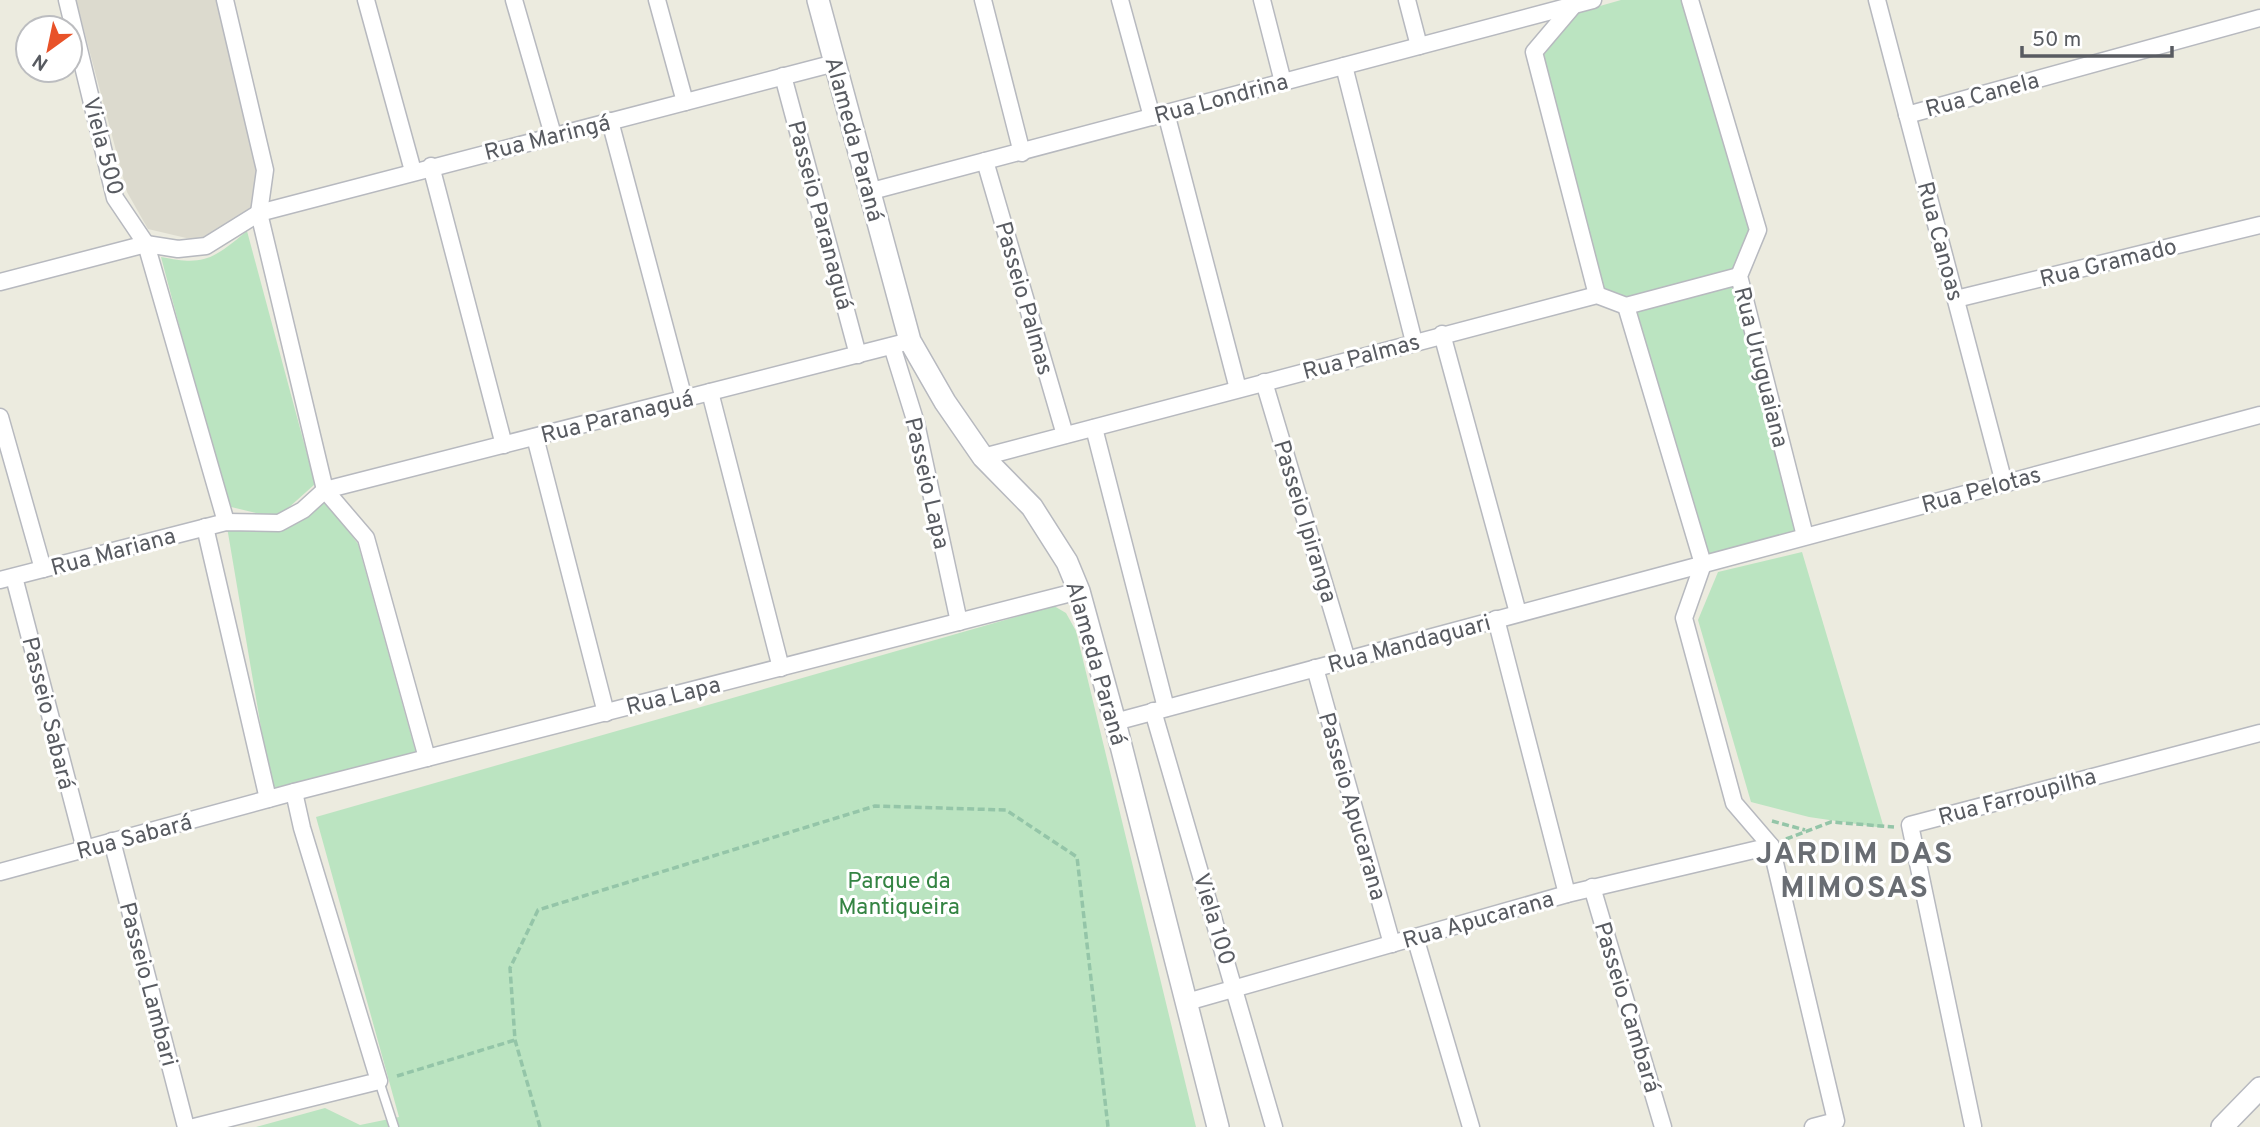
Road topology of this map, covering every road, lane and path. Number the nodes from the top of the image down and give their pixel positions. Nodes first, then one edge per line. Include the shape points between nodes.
1 (67, 0) edge
2 (225, 0) edge
3 (366, 0) edge
4 (514, 0) edge
5 (657, 0) edge
6 (818, 0) edge
7 (983, 0) edge
8 (1120, 0) edge
9 (1262, 0) edge
10 (1407, 0) edge
11 (1593, 0) edge
12 (1690, 0) edge
13 (1877, 0) edge
14 (1573, 3) edge
15 (2260, 18) edge
16 (1419, 46) junction
17 (835, 63) junction
18 (1344, 66) junction
19 (783, 76) junction
20 (1283, 82) junction
21 (685, 102) junction
22 (1159, 115) junction
23 (1907, 115) junction
24 (610, 121) junction
25 (553, 135) junction
26 (1022, 153) junction
27 (985, 161) junction
28 (431, 166) junction
29 (413, 171) junction
30 (869, 192) junction
31 (259, 213) junction
32 (2260, 225) edge
33 (146, 244) junction
34 (1739, 276) junction
35 (0, 282) edge
36 (1597, 295) junction
37 (1956, 299) junction
38 (1626, 306) junction
39 (1442, 334) junction
40 (1414, 342) junction
41 (901, 344) junction
42 (858, 355) junction
43 (1264, 382) junction
44 (1238, 389) junction
45 (710, 392) junction
46 (684, 399) junction
47 (2260, 415) edge
48 (0, 416) edge
49 (1094, 428) junction
50 (1065, 435) junction
51 (535, 437) junction
52 (504, 445) junction
53 (984, 457) junction
54 (2004, 483) junction
55 (325, 491) junction
56 (226, 522) junction
57 (205, 527) junction
58 (1805, 536) junction
59 (1703, 564) junction
60 (43, 569) junction
61 (7, 579) edge
62 (1079, 591) junction
63 (1518, 613) junction
64 (1496, 619) junction
65 (959, 622) junction
66 (1347, 660) junction
67 (781, 668) junction
68 (1315, 668) junction
69 (1160, 710) junction
70 (606, 713) junction
71 (1115, 722) junction
72 (2260, 733) edge
73 (427, 758) junction
74 (294, 792) junction
75 (268, 799) junction
76 (1910, 825) junction
77 (112, 841) junction
78 (1771, 846) junction
79 (85, 849) junction
80 (0, 872) edge
81 (1592, 887) junction
82 (1567, 894) junction
83 (1415, 937) junction
84 (1392, 944) junction
85 (1236, 988) junction
86 (1188, 1002) junction
87 (515, 1040) junction
88 (379, 1081) junction
89 (2260, 1088) edge
90 (1973, 1126) edge
91 (186, 1127) edge
92 (194, 1127) edge
93 (394, 1127) edge
94 (540, 1127) edge
95 (1108, 1127) edge
96 (1218, 1127) edge
97 (1274, 1127) edge
98 (1471, 1127) edge
99 (1663, 1127) edge
100 (1812, 1127) edge
101 (2222, 1127) edge

1 - 33 street, Viela 500 via 115,198
2 - 31 street via 265,170
3 - 29 street
4 - 25 street
5 - 21 street
6 - 17 street, Alameda Paraná
7 - 26 street
8 - 22 street
9 - 20 street
10 - 16 street
11 - 14 street, Rua Londrina
12 - 34 street, Rua Uruguaiana via 1758,230
13 - 23 street, Rua Canoas
14 - 16 street, Rua Londrina
14 - 36 street via 1534,51
15 - 23 street, Rua Canela
16 - 18 street, Rua Londrina
17 - 19 street, Rua Maringá
17 - 30 street, Alameda Paraná
18 - 20 street, Rua Londrina
18 - 40 street
19 - 21 street, Rua Maringá
19 - 42 street, Passeio Paranaguá
20 - 22 street, Rua Londrina
21 - 24 street, Rua Maringá
22 - 26 street, Rua Londrina
22 - 44 street
23 - 37 street, Rua Canoas
24 - 25 street, Rua Maringá
24 - 46 street
25 - 28 street, Rua Maringá
26 - 27 street, Rua Londrina
27 - 30 street, Rua Londrina
27 - 50 street, Passeio Palmas
28 - 29 street, Rua Maringá
28 - 52 street
29 - 31 street, Rua Maringá
30 - 41 street, Alameda Paraná
31 - 33 street, Rua Maringá via 206,246 178,249
31 - 55 street
32 - 37 street, Rua Gramado
33 - 35 street
33 - 56 street, Viela 500
34 - 38 street
34 - 58 street, Rua Uruguaiana
36 - 38 street
36 - 39 street, Rua Palmas
37 - 54 street, Rua Canoas
38 - 59 street
39 - 40 street, Rua Palmas
39 - 63 street
40 - 43 street, Rua Palmas
41 - 42 street, Rua Paranaguá
41 - 53 street, Alameda Paraná
41 - 65 street, Passeio Lapa
42 - 45 street, Rua Paranaguá
43 - 44 street, Rua Palmas
43 - 66 street, Passeio Ipiranga
44 - 49 street, Rua Palmas
45 - 46 street, Rua Paranaguá
45 - 67 street
46 - 51 street, Rua Paranaguá
47 - 54 street, Rua Pelotas
48 - 60 street
49 - 50 street, Rua Palmas
49 - 69 street
50 - 53 street, Rua Palmas
51 - 52 street, Rua Paranaguá
51 - 70 street
52 - 55 street, Rua Paranaguá
53 - 62 street, Alameda Paraná via 1032,506 1067,562
54 - 58 street, Rua Pelotas
55 - 56 street, Rua Mariana via 279,523
55 - 73 street via 366,538
56 - 57 street, Rua Mariana
57 - 60 street, Rua Mariana
57 - 75 street
58 - 59 street, Rua Pelotas
59 - 63 street, Rua Mandaguari
59 - 78 street via 1684,618 1734,803
60 - 61 street, Rua Mariana
61 - 79 street, Passeio Sabará
62 - 65 street, Rua Lapa
62 - 71 street, Alameda Paraná
63 - 64 street, Rua Mandaguari
64 - 66 street, Rua Mandaguari
64 - 82 street
65 - 67 street, Rua Lapa
66 - 68 street, Rua Mandaguari
67 - 70 street, Rua Lapa
68 - 69 street, Rua Mandaguari
68 - 84 street, Passeio Apucarana
69 - 71 street, Rua Mandaguari
69 - 85 street, Viela 100
70 - 73 street, Rua Lapa
71 - 86 street, Alameda Paraná
72 - 76 street, Rua Farroupilha
73 - 74 street, Rua Lapa
74 - 75 street, Rua Lapa
74 - 88 street
75 - 77 street, Rua Sabará
76 - 78 path via 1884,828 1831,822
76 - 90 street, Rua Farroupilha
77 - 79 street, Rua Sabará
77 - 91 street, Passeio Lambari
78 - 81 street, Rua Apucarana
78 - 100 street via 1836,1121
79 - 80 street, Rua Sabará
81 - 82 street, Rua Apucarana
81 - 99 street, Passeio Cambará
82 - 83 street, Rua Apucarana
83 - 84 street, Rua Apucarana
83 - 98 street
84 - 85 street, Rua Apucarana
85 - 86 street, Rua Apucarana
85 - 97 street, Viela 100
86 - 96 street, Alameda Paraná
87 - 88 path
87 - 94 path
87 - 95 path via 510,968 538,910 874,806 1006,810 1077,857
88 - 92 street
88 - 93 lane
89 - 101 street

